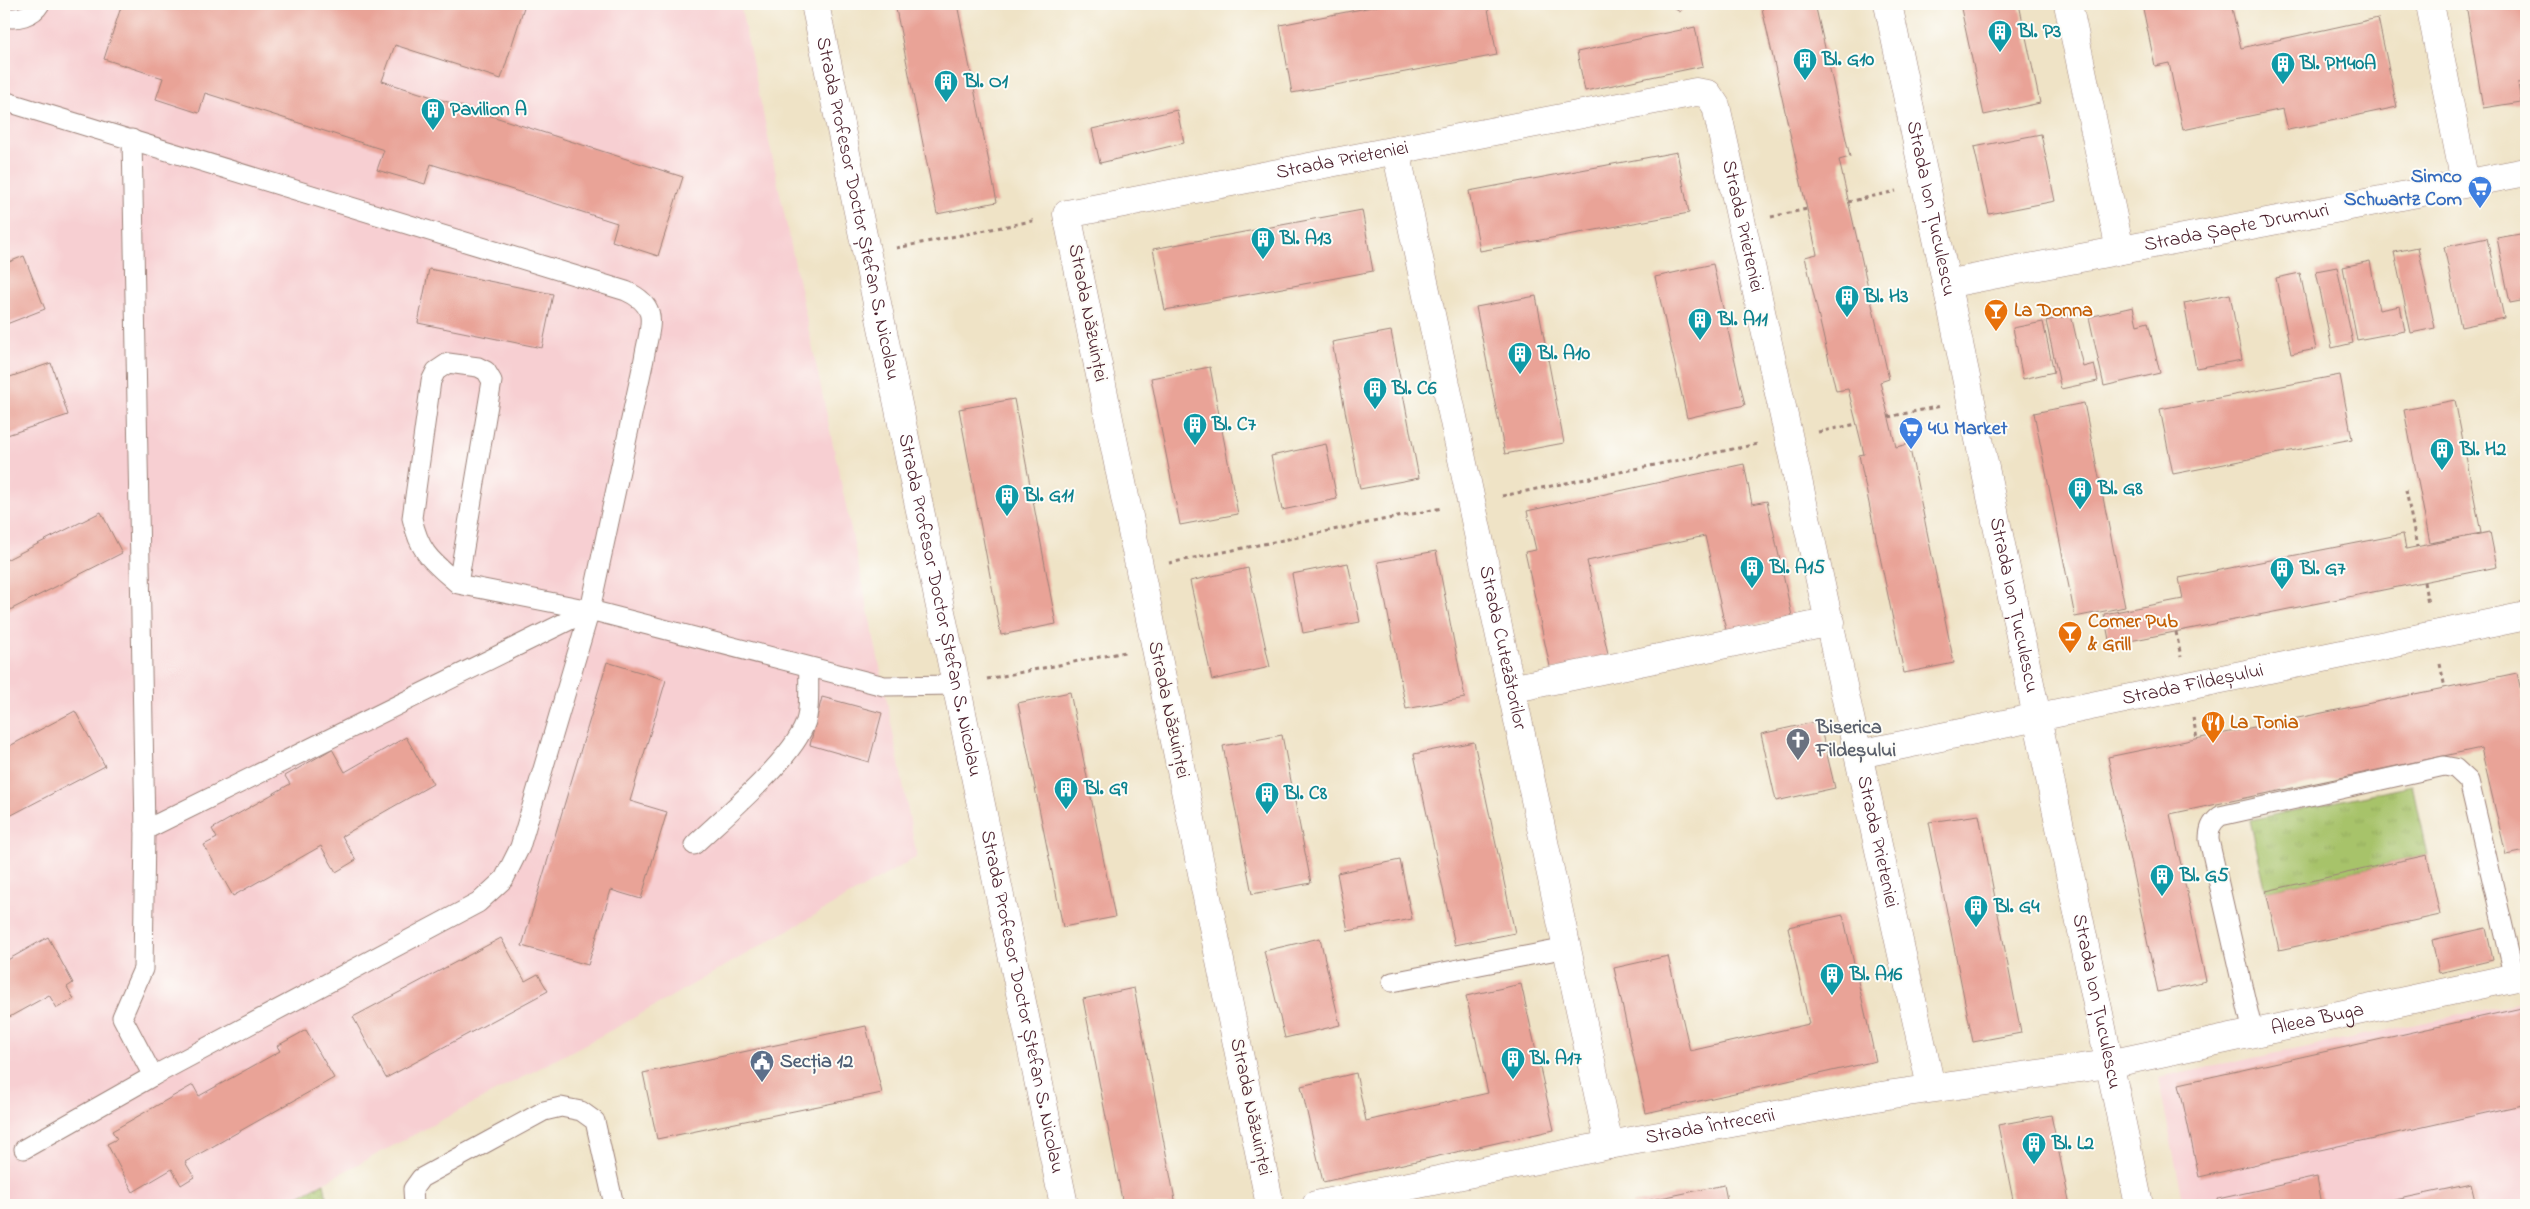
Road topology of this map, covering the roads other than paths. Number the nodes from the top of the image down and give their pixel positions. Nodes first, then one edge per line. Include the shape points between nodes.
1 (40, 4) edge
2 (815, 4) edge
3 (1888, 4) edge
4 (2068, 4) edge
5 (2430, 4) edge
6 (4, 17) edge
7 (4, 100) edge
8 (132, 139) junction
9 (1396, 151) junction
10 (2526, 172) edge
11 (2465, 183) junction
12 (1068, 214) joint
13 (2120, 250) junction
14 (1946, 284) junction
15 (458, 584) junction
16 (590, 610) junction
17 (2526, 616) edge
18 (1831, 622) junction
19 (809, 667) junction
20 (957, 685) junction
21 (1511, 689) junction
22 (2037, 716) junction
23 (1859, 754) junction
24 (144, 830) junction
25 (694, 845) dead end
26 (1567, 948) junction
27 (2520, 976) edge
28 (1392, 982) dead end
29 (2253, 1034) junction
30 (2109, 1064) junction
31 (153, 1076) junction
32 (1931, 1088) junction
33 (1609, 1145) junction
34 (24, 1149) dead end
35 (1398, 1197) edge
36 (414, 1205) edge
37 (614, 1205) edge
38 (1061, 1205) edge
39 (1270, 1205) edge
40 (1316, 1205) edge
41 (2139, 1205) edge

1 - 6 lane via 29,14 14,19
2 - 20 street, Strada Profesor Doctor Ștefan S. Nicolau
3 - 14 street, Strada Ion Țuculescu
4 - 13 street
5 - 11 street
7 - 8 lane
8 - 16 lane via 626,291 649,306 649,330
8 - 24 lane
9 - 12 street, Strada Prieteniei
9 - 18 street, Strada Prieteniei via 1696,92 1708,94 1716,106
9 - 21 street, Strada Cutezătorilor
10 - 11 street, Strada Șapte Drumuri
11 - 13 street, Strada Șapte Drumuri
12 - 39 street, Strada Năzuinței
13 - 14 street, Strada Șapte Drumuri
14 - 22 street, Strada Ion Țuculescu
15 - 15 lane via 492,381 486,371 478,367 448,363 436,371 431,381 412,518 416,537 426,556
15 - 16 lane
16 - 19 lane
16 - 24 lane
16 - 31 lane via 520,847 504,879 478,903
17 - 22 street, Strada Fildeșului
18 - 21 street
18 - 23 street, Strada Prieteniei
19 - 20 lane via 884,686
19 - 25 lane via 807,717 788,754
20 - 38 street, Strada Profesor Doctor Ștefan S. Nicolau
21 - 26 street, Strada Cutezătorilor
22 - 23 street, Strada Fildeșului
22 - 30 street, Strada Ion Țuculescu
23 - 32 street, Strada Prieteniei
24 - 31 lane via 143,969 122,1017
26 - 28 lane
26 - 33 street, Strada Cutezătorilor
27 - 29 street, Aleea Buga
27 - 29 lane via 2469,781 2455,768 2444,766 2220,816 2213,821 2209,840
29 - 30 street, Aleea Buga
30 - 32 street, Strada Întrecerii
30 - 41 street, Strada Ion Țuculescu
31 - 34 lane
32 - 33 street, Strada Întrecerii
33 - 35 street, Strada Întrecerii
35 - 40 street, Strada Întrecerii
36 - 37 lane via 413,1189 421,1178 544,1110 561,1107 581,1110 595,1121

